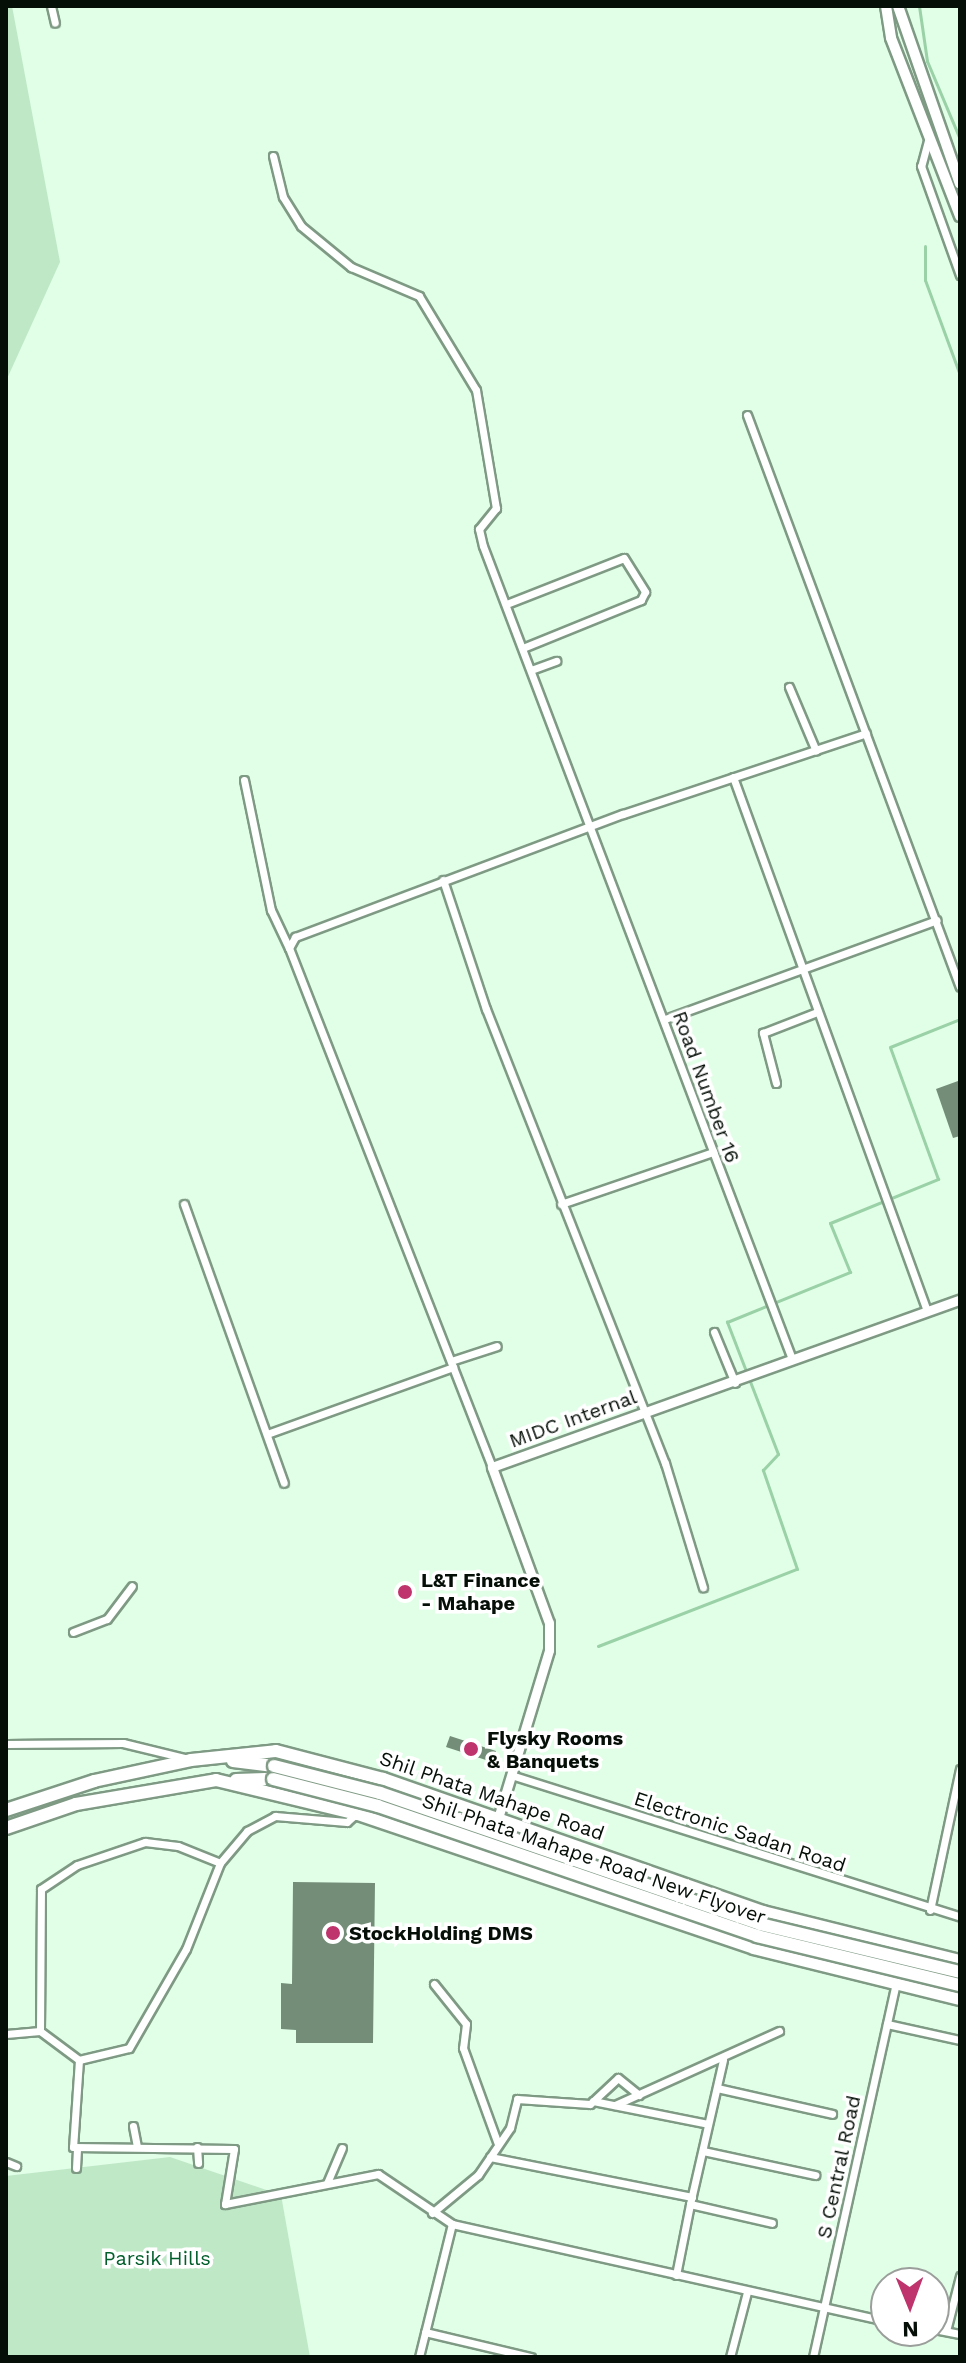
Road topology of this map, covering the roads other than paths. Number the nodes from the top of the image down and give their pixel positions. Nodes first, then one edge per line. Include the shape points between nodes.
1 (51, 6) edge
2 (886, 6) edge
3 (898, 6) edge
4 (55, 23) dead end
5 (929, 137) junction
6 (273, 156) dead end
7 (960, 184) edge
8 (960, 216) edge
9 (960, 275) edge
10 (747, 415) dead end
11 (509, 603) junction
12 (525, 647) junction
13 (556, 661) dead end
14 (531, 670) junction
15 (789, 687) dead end
16 (866, 733) junction
17 (816, 751) junction
18 (733, 777) junction
19 (244, 780) dead end
20 (591, 826) junction
21 (443, 880) junction
22 (937, 920) junction
23 (289, 948) junction
24 (803, 970) junction
25 (960, 987) edge
26 (817, 1012) junction
27 (665, 1019) junction
28 (776, 1083) dead end
29 (713, 1152) junction
30 (184, 1204) dead end
31 (561, 1204) junction
32 (960, 1299) edge
33 (927, 1311) junction
34 (714, 1332) dead end
35 (497, 1346) dead end
36 (792, 1359) junction
37 (452, 1364) junction
38 (735, 1383) junction
39 (643, 1413) junction
40 (267, 1434) junction
41 (492, 1467) junction
42 (284, 1483) dead end
43 (132, 1586) dead end
44 (703, 1587) dead end
45 (73, 1632) dead end
46 (6, 1744) edge
47 (214, 1759) junction
48 (191, 1760) junction
49 (960, 1769) edge
50 (274, 1772) junction
51 (511, 1775) junction
52 (371, 1776) junction
53 (216, 1780) junction
54 (293, 1796) junction
55 (6, 1810) edge
56 (358, 1814) junction
57 (291, 1817) junction
58 (498, 1818) junction
59 (6, 1828) edge
60 (486, 1856) junction
61 (220, 1863) junction
62 (930, 1910) junction
63 (960, 1917) edge
64 (960, 1961) edge
65 (960, 1972) edge
66 (896, 1983) junction
67 (434, 1984) dead end
68 (960, 1985) edge
69 (960, 1999) edge
70 (887, 2024) junction
71 (40, 2031) junction
72 (779, 2031) dead end
73 (6, 2034) edge
74 (960, 2040) edge
75 (79, 2060) junction
76 (723, 2060) junction
77 (717, 2088) junction
78 (639, 2095) junction
79 (593, 2101) junction
80 (615, 2105) junction
81 (832, 2114) dead end
82 (708, 2124) junction
83 (133, 2126) dead end
84 (498, 2144) junction
85 (137, 2147) junction
86 (197, 2147) junction
87 (77, 2148) junction
88 (342, 2148) dead end
89 (703, 2151) junction
90 (490, 2157) junction
91 (6, 2162) edge
92 (198, 2163) dead end
93 (16, 2166) dead end
94 (76, 2168) dead end
95 (815, 2175) dead end
96 (327, 2183) junction
97 (691, 2201) junction
98 (432, 2213) junction
99 (772, 2223) dead end
100 (452, 2224) junction
101 (676, 2275) junction
102 (960, 2276) edge
103 (747, 2292) junction
104 (824, 2310) junction
105 (950, 2315) edge
106 (870, 2318) edge
107 (425, 2332) junction
108 (419, 2357) edge
109 (531, 2357) edge
110 (730, 2357) edge
111 (813, 2357) edge

1 - 4 street
2 - 5 main road
3 - 7 main road
5 - 8 main road
5 - 9 street via 921,166
6 - 11 street, Road Number 16 via 283,197 301,226 351,267 419,296 476,390 496,508 479,529
10 - 16 street
11 - 12 street, Road Number 16
11 - 12 street via 624,558 645,592 641,600
12 - 14 street, Road Number 16
13 - 14 street
14 - 20 street, Road Number 16
15 - 17 street
16 - 17 street
16 - 22 street
17 - 18 street
18 - 20 street
18 - 24 street
19 - 23 street via 271,910
20 - 21 street
20 - 27 street, Road Number 16
21 - 23 street via 304,931
21 - 31 street
22 - 24 street
22 - 25 street
23 - 37 street
24 - 26 street
24 - 27 street
26 - 28 street via 763,1033
26 - 33 street
27 - 29 street, Road Number 16
29 - 31 street
29 - 36 street, Road Number 16
30 - 40 street
31 - 39 street
32 - 33 street, MIDC Internal
33 - 36 street, MIDC Internal
34 - 38 street
35 - 37 street
36 - 38 street, MIDC Internal
37 - 40 street
37 - 41 street
38 - 39 street, MIDC Internal
39 - 41 street, MIDC Internal
39 - 44 street
40 - 42 street
41 - 51 street, MIDC Internal via 549,1623 549,1650
43 - 45 street via 107,1619
46 - 48 street via 123,1743
47 - 48 main road, Shil Phata Mahape Road
47 - 50 main road, Shil Phata Mahape Road New Flyover
47 - 52 main road, Shil Phata Mahape Road via 276,1751
48 - 55 main road, Shil Phata Mahape Road via 94,1781
49 - 62 street
50 - 53 main road, Shil Phata Mahape Road New Flyover
50 - 65 main road, Shil Phata Mahape Road New Flyover, bridge via 380,1793 760,1924
50 - 68 main road, Shil Phata Mahape Road New Flyover, bridge via 757,1936
51 - 58 street, MIDC Internal
51 - 62 street, Electronic Sadan Road
52 - 56 street
52 - 58 main road, Shil Phata Mahape Road
53 - 54 main road
53 - 59 main road via 76,1804
54 - 56 main road
54 - 57 street
56 - 57 street via 347,1822
56 - 60 main road
57 - 61 street via 264,1819
58 - 60 street, MIDC Internal
58 - 64 main road, Shil Phata Mahape Road via 763,1912
60 - 66 main road via 754,1948
61 - 71 street via 178,1846 145,1842 77,1865 41,1889
61 - 75 street via 212,1891 145,2029 129,2048
62 - 63 street, Electronic Sadan Road
66 - 69 main road
66 - 70 street, S Central Road
67 - 84 street via 466,2024 463,2048
70 - 74 street
70 - 104 street, S Central Road
71 - 73 street
71 - 75 street
72 - 76 street
75 - 87 street
76 - 77 street
76 - 78 street
77 - 81 street
77 - 82 street
78 - 79 street via 618,2078
78 - 80 street
79 - 80 street
79 - 84 street via 517,2099 510,2128
80 - 82 street
82 - 89 street
83 - 85 street
84 - 90 street
85 - 86 street
85 - 87 street
86 - 92 street
86 - 96 street via 234,2149 225,2204
87 - 94 street
88 - 96 street
89 - 95 street
89 - 97 street
90 - 97 street
90 - 98 street via 478,2175
91 - 93 street
96 - 98 street via 378,2174
97 - 99 street
97 - 101 street
98 - 100 street
100 - 101 street
100 - 107 street
101 - 103 street
102 - 105 street
103 - 104 street
103 - 110 street
104 - 106 street
104 - 111 street, S Central Road
107 - 108 street
107 - 109 street

